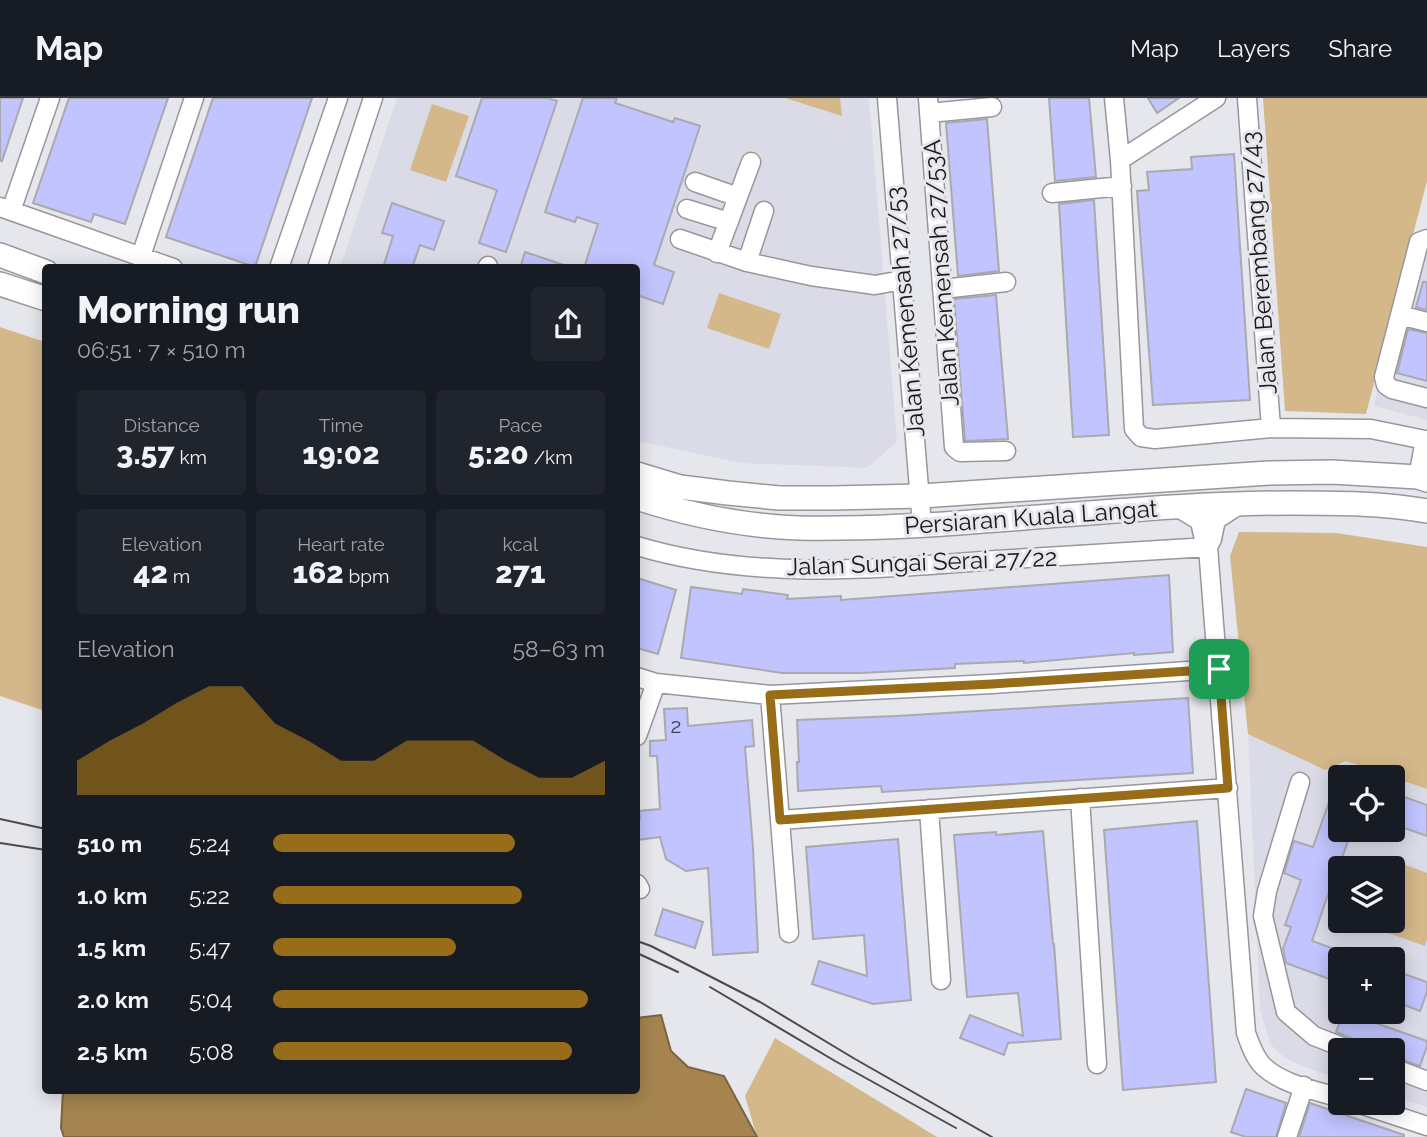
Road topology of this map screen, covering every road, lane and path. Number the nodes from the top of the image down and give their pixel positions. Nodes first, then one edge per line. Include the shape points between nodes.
1 (50, 98) edge
2 (194, 98) edge
3 (338, 98) edge
4 (373, 98) edge
5 (887, 98) edge
6 (1114, 98) edge
7 (1216, 98) edge
8 (1247, 98) edge
9 (928, 106) edge
10 (992, 107) dead end
11 (1121, 160) junction
12 (751, 162) dead end
13 (695, 182) dead end
14 (1122, 186) junction
15 (1052, 193) dead end
16 (738, 197) junction
17 (6, 209) edge
18 (687, 209) dead end
19 (764, 211) dead end
20 (729, 222) junction
21 (680, 239) dead end
22 (1427, 239) edge
23 (717, 253) junction
24 (0, 255) edge
25 (141, 256) junction
26 (747, 262) junction
27 (162, 264) edge
28 (280, 264) edge
29 (318, 264) edge
30 (42, 271) edge
31 (902, 280) junction
32 (1006, 282) dead end
33 (0, 284) edge
34 (942, 289) junction
35 (42, 298) edge
36 (1400, 315) junction
37 (1427, 322) edge
38 (1427, 398) edge
39 (1271, 428) junction
40 (1426, 440) edge
41 (1006, 451) dead end
42 (640, 475) edge
43 (1422, 479) edge
44 (921, 496) junction
45 (640, 499) edge
46 (1241, 503) junction
47 (1177, 507) junction
48 (1427, 511) edge
49 (922, 526) junction
50 (640, 547) edge
51 (1208, 547) junction
52 (1219, 669) junction
53 (640, 678) edge
54 (656, 683) junction
55 (770, 695) junction
56 (640, 728) edge
57 (1300, 782) dead end
58 (1228, 788) junction
59 (1080, 798) junction
60 (929, 809) junction
61 (780, 820) junction
62 (789, 933) dead end
63 (941, 980) dead end
64 (1328, 1041) edge
65 (1097, 1064) dead end
66 (1405, 1073) edge
67 (1427, 1081) edge
68 (1304, 1086) junction
69 (1328, 1094) edge
70 (1394, 1115) edge
71 (1427, 1126) edge
72 (1287, 1137) edge

1 - 17 street
2 - 25 street
3 - 28 street
4 - 29 street
5 - 31 street, Jalan Kemensah 27/53
6 - 11 street
7 - 11 street
8 - 39 street, Jalan Berembang 27/43
9 - 10 street
9 - 34 street, Jalan Kemensah 27/53A
11 - 14 street
12 - 16 street
13 - 16 street
14 - 15 street
14 - 39 street via 1134,429 1156,439
16 - 20 street
17 - 25 street
18 - 20 street
19 - 26 street
20 - 23 street
21 - 23 street
22 - 36 street via 1419,242
23 - 26 street
24 - 30 main road
25 - 27 street
26 - 31 street via 875,285
31 - 44 street, Jalan Kemensah 27/53
32 - 34 street
33 - 35 main road
34 - 41 street, Jalan Kemensah 27/53A via 954,447 960,452
36 - 37 street
36 - 38 street via 1384,377 1386,386
39 - 40 street via 1371,429
40 - 43 street
42 - 44 main road, Persiaran Kuala Langat via 681,487 779,498
43 - 44 main road, Persiaran Kuala Langat via 1269,473
44 - 49 street, Jalan Kemensah 27/53
45 - 49 main road, Persiaran Kuala Langat via 759,525
46 - 47 main road, Persiaran Kuala Langat
46 - 48 main road, Persiaran Kuala Langat via 1338,503
46 - 51 street via 1216,520
47 - 49 main road, Persiaran Kuala Langat
47 - 51 street via 1200,521
50 - 51 street, Jalan Sungai Serai 27/22 via 730,565 815,570
51 - 52 street
52 - 55 street
52 - 58 street
53 - 54 street
54 - 55 street
54 - 56 street
55 - 61 street
57 - 64 street via 1263,916 1286,1012 1314,1036
58 - 59 street
58 - 68 street via 1246,1032 1262,1066 1281,1079
59 - 60 street
59 - 65 street
60 - 61 street
60 - 63 street
61 - 62 street
66 - 67 street
68 - 69 street
68 - 72 street
70 - 71 street

